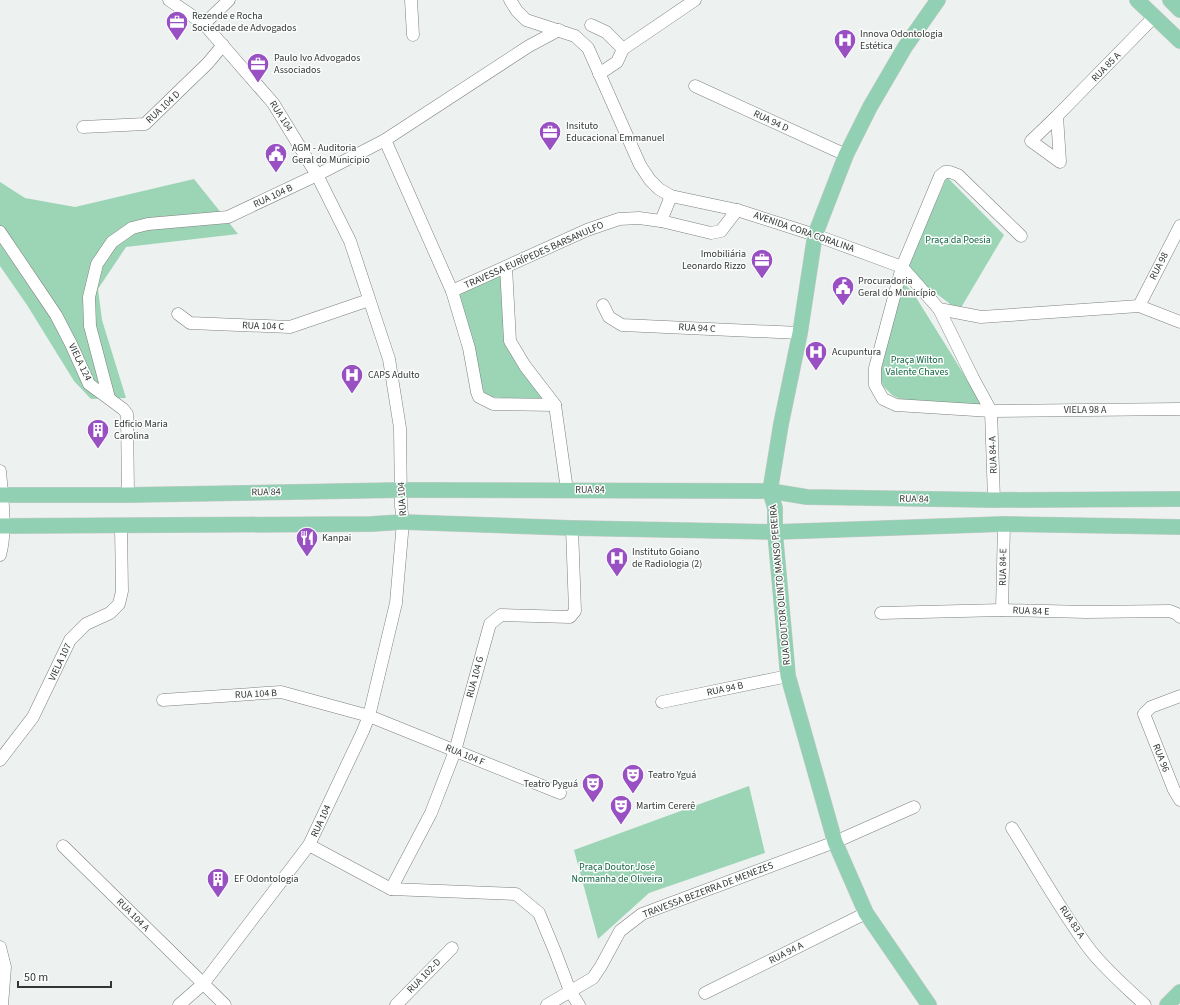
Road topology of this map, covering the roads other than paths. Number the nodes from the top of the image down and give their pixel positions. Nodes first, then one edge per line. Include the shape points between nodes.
1 (169, 0) edge
2 (229, 0) edge
3 (411, 0) edge
4 (510, 0) edge
5 (695, 0) edge
6 (1137, 0) edge
7 (1170, 0) edge
8 (934, 1) edge
9 (1180, 10) edge
10 (1154, 17) junction
11 (204, 24) junction
12 (591, 25) dead end
13 (558, 30) junction
14 (413, 35) dead end
15 (1180, 40) edge
16 (223, 45) junction
17 (622, 49) junction
18 (599, 74) junction
19 (695, 86) dead end
20 (1057, 116) dead end
21 (83, 127) dead end
22 (385, 140) junction
23 (846, 155) junction
24 (317, 175) junction
25 (671, 196) junction
26 (737, 210) junction
27 (661, 222) junction
28 (1180, 226) edge
29 (0, 232) edge
30 (815, 234) junction
31 (1021, 236) dead end
32 (506, 267) junction
33 (902, 267) junction
34 (452, 291) junction
35 (369, 300) junction
36 (603, 305) dead end
37 (1139, 306) junction
38 (939, 309) junction
39 (178, 314) dead end
40 (1180, 322) edge
41 (800, 333) junction
42 (109, 398) junction
43 (555, 405) junction
44 (1180, 410) edge
45 (991, 411) junction
46 (0, 471) edge
47 (401, 490) junction
48 (567, 490) junction
49 (770, 491) junction
50 (1, 494) edge
51 (128, 495) junction
52 (1180, 499) edge
53 (994, 500) junction
54 (403, 522) junction
55 (1004, 524) junction
56 (120, 526) junction
57 (1, 527) edge
58 (1180, 527) edge
59 (572, 528) junction
60 (776, 532) junction
61 (0, 555) edge
62 (1002, 610) junction
63 (881, 613) dead end
64 (1180, 617) edge
65 (788, 676) junction
66 (1180, 696) edge
67 (163, 700) dead end
68 (662, 702) dead end
69 (369, 716) junction
70 (455, 751) junction
71 (0, 760) edge
72 (560, 794) dead end
73 (1180, 800) edge
74 (914, 807) dead end
75 (1012, 828) dead end
76 (834, 842) junction
77 (309, 845) junction
78 (63, 846) dead end
79 (391, 889) junction
80 (866, 913) junction
81 (0, 947) edge
82 (452, 948) dead end
83 (203, 984) junction
84 (570, 991) junction
85 (1180, 992) edge
86 (705, 993) dead end
87 (2, 1005) edge
88 (179, 1005) edge
89 (225, 1005) edge
90 (396, 1005) edge
91 (547, 1005) edge
92 (579, 1005) edge
93 (929, 1005) edge
94 (1145, 1005) edge
95 (1167, 1005) edge

1 - 11 street, RUA 104
2 - 11 street
3 - 14 street
4 - 13 street, AVENIDA CORA CORALINA via 526,20
5 - 17 street
6 - 10 main road
7 - 9 main road
8 - 23 main road, RUA DOUTOR OLINTO MANSO PEREIRA via 870,107
10 - 15 main road
10 - 20 street, RUA 85 A
11 - 16 street, RUA 104
12 - 17 street via 606,32
13 - 18 street, AVENIDA CORA CORALINA via 582,41 588,48
13 - 22 street via 529,46
16 - 21 street, RUA 104 D via 145,124
16 - 24 street, RUA 104 via 273,103
17 - 18 street via 617,62
18 - 25 street, AVENIDA CORA CORALINA via 640,165 659,189
19 - 23 street, RUA 94 D
22 - 24 street
22 - 34 street, TRAVESSA EURÍPEDES BARSANULFO
23 - 30 main road, RUA DOUTOR OLINTO MANSO PEREIRA
24 - 35 street, RUA 104 via 350,241
24 - 42 street, RUA 104 B via 228,217 148,224 132,228 112,242 97,264 89,297 90,326
25 - 26 street, AVENIDA CORA CORALINA
25 - 27 street
26 - 27 street, TRAVESSA EURÍPEDES BARSANULFO via 721,231 711,233
26 - 30 street, AVENIDA CORA CORALINA
27 - 32 street, TRAVESSA EURÍPEDES BARSANULFO via 639,218 619,219 587,230
28 - 37 street, RUA 98
29 - 42 street, VIELA 124 via 56,315 89,384
30 - 33 street, AVENIDA CORA CORALINA
30 - 41 main road, RUA DOUTOR OLINTO MANSO PEREIRA
31 - 33 street via 958,175 945,172 940,176
32 - 34 street, TRAVESSA EURÍPEDES BARSANULFO
32 - 43 street via 510,341 525,366
33 - 38 street, AVENIDA CORA CORALINA
33 - 45 street via 875,368 875,385 883,399 896,405
34 - 43 street via 469,348 479,397 493,404
35 - 39 street, RUA 104 C via 290,327 190,323
35 - 47 street, RUA 104 via 388,359 400,428
36 - 41 street, RUA 94 C via 609,318 622,325
37 - 38 street via 981,317
37 - 40 street
38 - 45 street
41 - 49 main road, RUA DOUTOR OLINTO MANSO PEREIRA
42 - 51 street, VIELA 124 via 127,414
43 - 48 street
44 - 45 street, VIELA 98 A
45 - 53 street, RUA 84-A
46 - 50 street
47 - 48 main road, RUA 84
47 - 51 main road, RUA 84
47 - 54 street, RUA 104
48 - 49 main road, RUA 84
49 - 53 main road, RUA 84 via 807,497
49 - 60 main road, RUA DOUTOR OLINTO MANSO PEREIRA via 775,508
50 - 51 main road, RUA 84
50 - 57 street
52 - 53 main road, RUA 84
54 - 56 main road
54 - 59 main road
54 - 69 street, RUA 104 via 396,604
55 - 58 main road
55 - 60 main road
55 - 62 street, RUA 84-E
56 - 57 main road
56 - 71 street, VIELA 107 via 122,591 119,604 110,613 86,624 70,640 33,717
57 - 61 street via 3,544
59 - 60 main road
59 - 70 street, RUA 104 G via 575,611 570,617 501,615 490,624
60 - 65 main road, RUA DOUTOR OLINTO MANSO PEREIRA
62 - 63 street, RUA 84 E
62 - 64 street, RUA 84 E via 1170,611
65 - 68 street, RUA 94 B
65 - 76 main road, RUA DOUTOR OLINTO MANSO PEREIRA
66 - 73 street, RUA 96 via 1151,707 1144,714
67 - 69 street, RUA 104 B via 281,692
69 - 70 street, RUA 104 F
69 - 77 street, RUA 104
70 - 72 street, RUA 104 F
70 - 79 street, RUA 104 G via 432,813
74 - 76 street, TRAVESSA BEZERRA DE MENEZES
75 - 94 street, RUA 83 A via 1092,952
76 - 80 main road, RUA DOUTOR OLINTO MANSO PEREIRA
76 - 84 street, TRAVESSA BEZERRA DE MENEZES via 642,914 620,931 593,978
77 - 79 street
77 - 83 street, RUA 104
78 - 83 street, RUA 104 A
79 - 84 street via 516,894 539,913
80 - 86 street, RUA 94 A
80 - 93 main road, RUA DOUTOR OLINTO MANSO PEREIRA
81 - 87 street via 5,967
82 - 90 street, RUA 102-D
83 - 88 street, RUA 104
83 - 89 street, RUA 104 A
84 - 91 street, TRAVESSA BEZERRA DE MENEZES
84 - 92 street
85 - 95 main road

